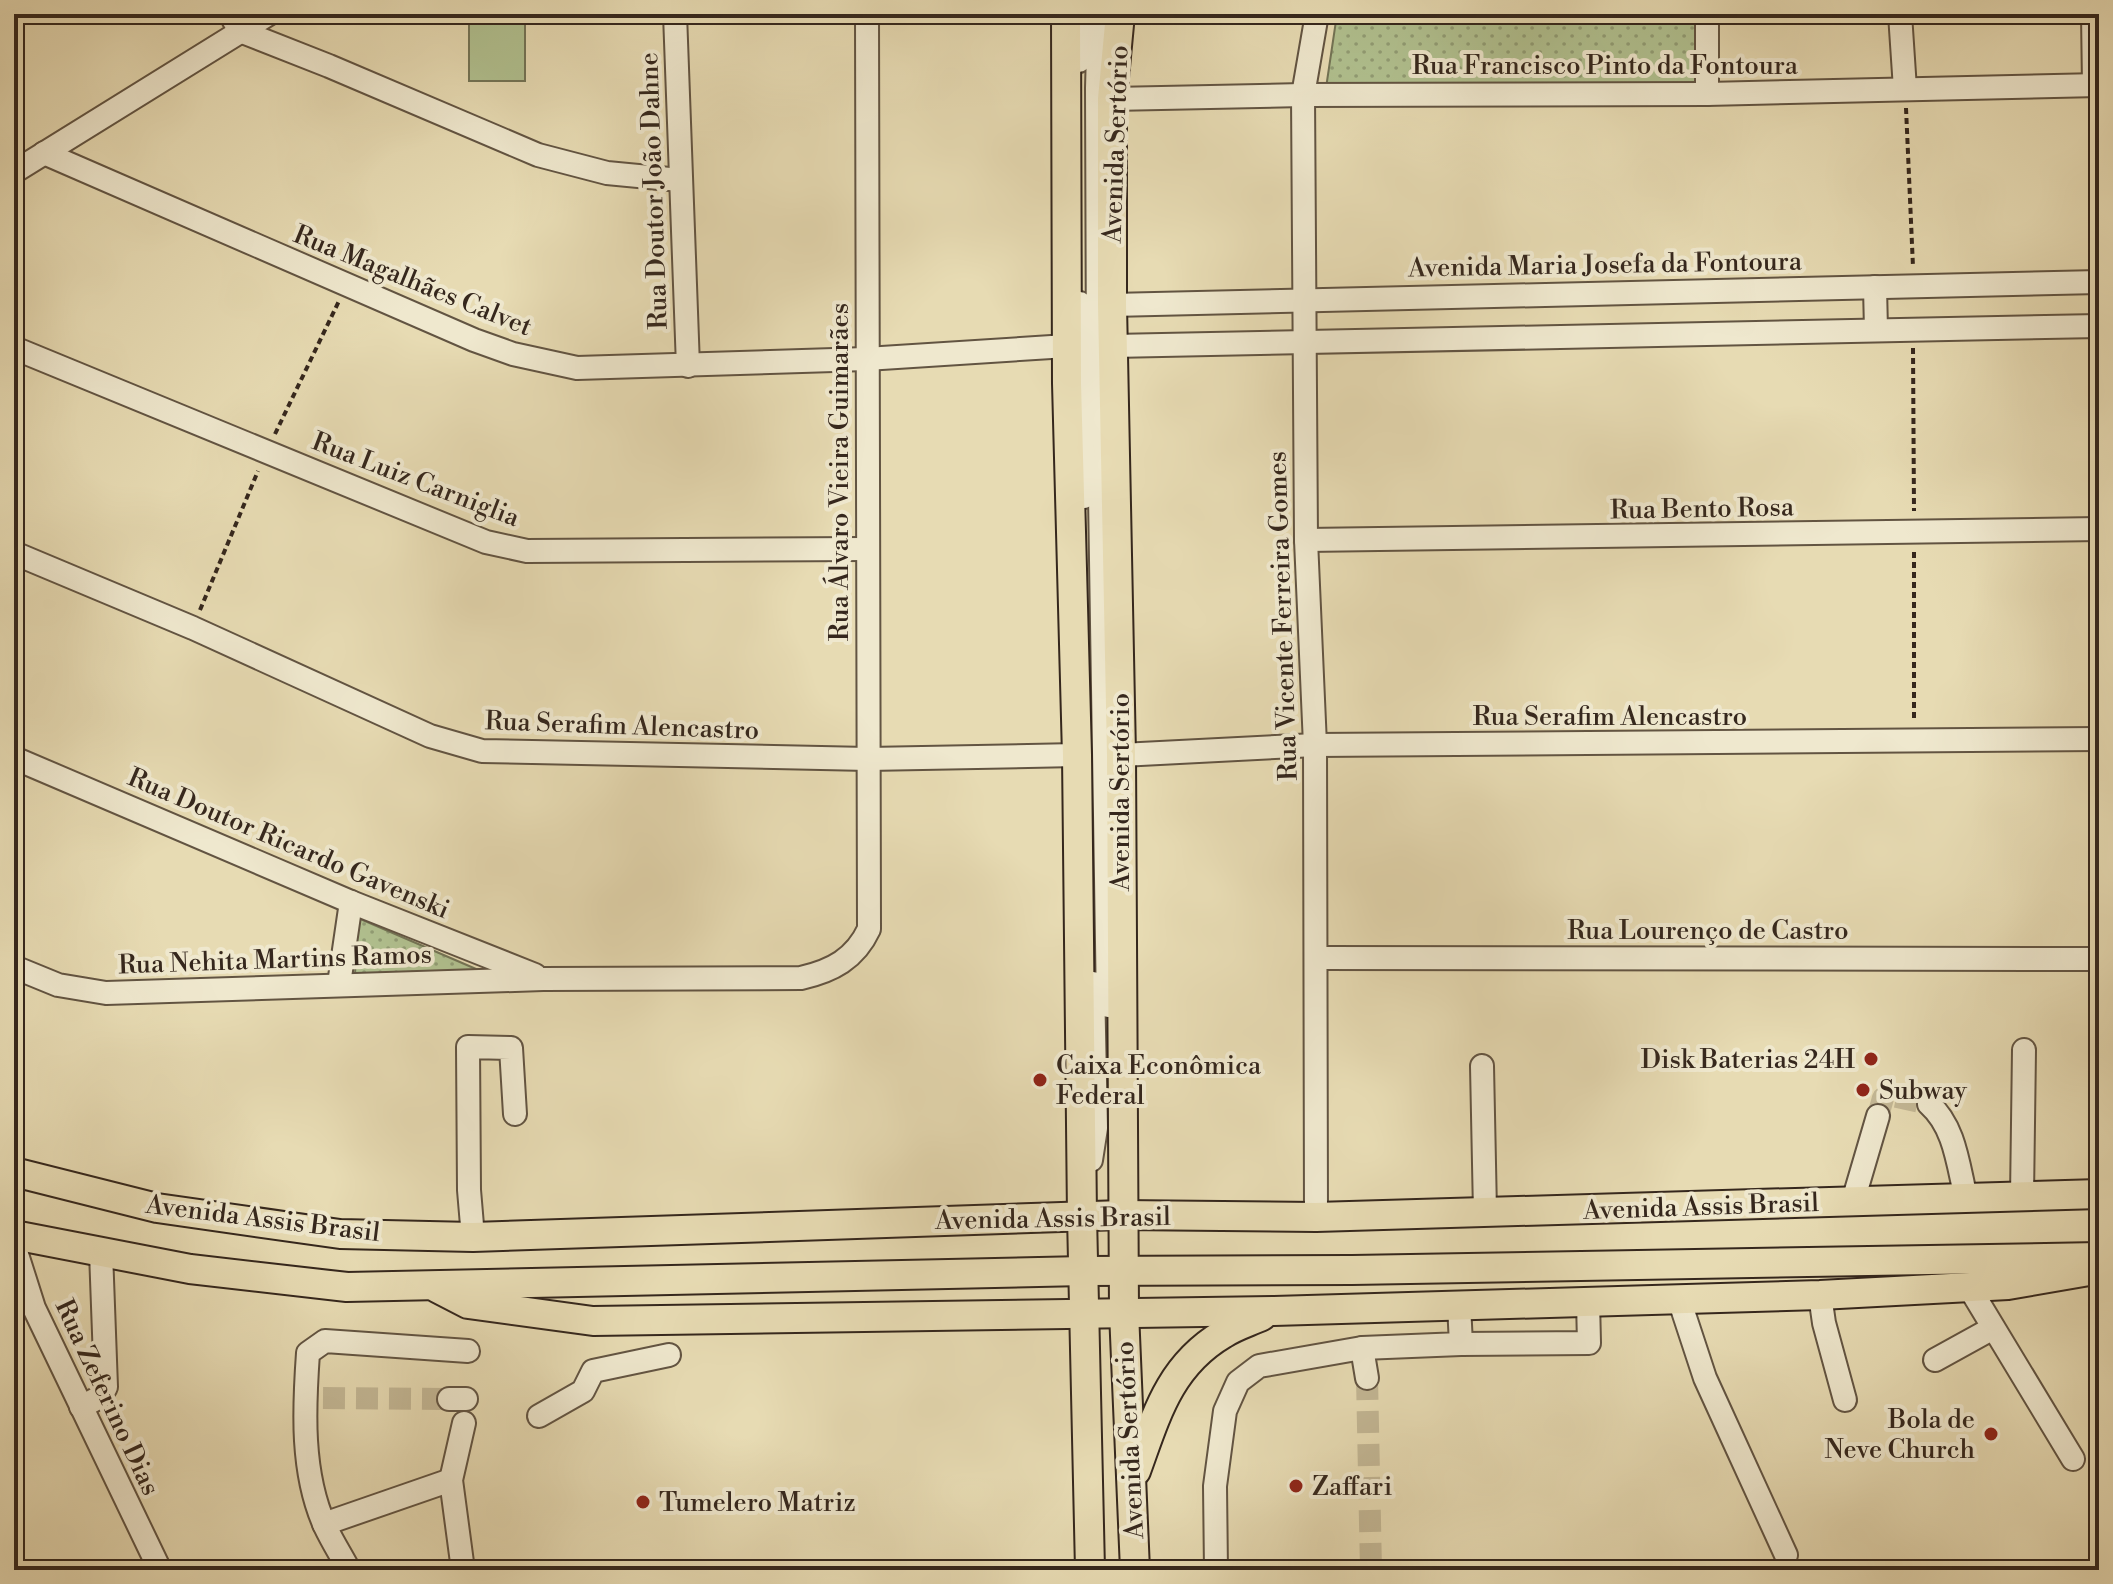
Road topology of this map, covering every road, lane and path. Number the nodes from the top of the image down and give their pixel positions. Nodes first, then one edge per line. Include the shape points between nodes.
1 (269, 14) edge
2 (675, 14) edge
3 (867, 14) edge
4 (1066, 14) edge
5 (1080, 14) edge
6 (1099, 14) edge
7 (1120, 14) edge
8 (1317, 14) edge
9 (1707, 14) edge
10 (1900, 14) edge
11 (2093, 14) edge
12 (235, 23) edge
13 (2097, 85) edge
14 (1905, 89) junction
15 (1707, 94) junction
16 (1303, 95) junction
17 (1112, 99) junction
18 (44, 153) junction
19 (14, 172) edge
20 (680, 180) junction
21 (2099, 282) edge
22 (1875, 287) junction
23 (1913, 287) junction
24 (1305, 299) junction
25 (1112, 305) junction
26 (2099, 326) edge
27 (1876, 330) junction
28 (1913, 330) junction
29 (1305, 342) junction
30 (1067, 346) junction
31 (1113, 346) junction
32 (14, 348) edge
33 (866, 359) junction
34 (688, 366) junction
35 (2099, 529) edge
36 (1914, 534) junction
37 (1306, 540) junction
38 (867, 549) junction
39 (14, 553) edge
40 (2099, 739) edge
41 (1915, 742) junction
42 (1315, 745) junction
43 (1077, 755) junction
44 (1121, 755) junction
45 (868, 759) junction
46 (15, 762) edge
47 (351, 902) junction
48 (869, 929) joint
49 (1316, 958) junction
50 (2099, 959) edge
51 (14, 967) edge
52 (543, 979) junction
53 (339, 984) junction
54 (2024, 1050) dead end
55 (1482, 1066) dead end
56 (1929, 1104) tunnel mouth
57 (515, 1114) dead end
58 (1878, 1116) tunnel mouth
59 (14, 1172) edge
60 (2099, 1194) edge
61 (2022, 1196) junction
62 (1966, 1198) junction
63 (1853, 1201) junction
64 (1485, 1212) junction
65 (1122, 1215) junction
66 (1082, 1216) junction
67 (1316, 1217) junction
68 (14, 1235) edge
69 (473, 1237) junction
70 (14, 1245) edge
71 (101, 1252) junction
72 (2099, 1257) edge
73 (2099, 1269) edge
74 (1123, 1270) junction
75 (1352, 1270) junction
76 (1084, 1271) junction
77 (433, 1286) junction
78 (1969, 1287) junction
79 (1820, 1295) junction
80 (1679, 1299) junction
81 (1588, 1301) junction
82 (1459, 1305) junction
83 (1274, 1311) junction
84 (1124, 1312) junction
85 (1085, 1313) junction
86 (1993, 1328) junction
87 (1461, 1344) junction
88 (1362, 1348) junction
89 (468, 1351) dead end
90 (669, 1355) dead end
91 (1935, 1360) dead end
92 (1367, 1378) tunnel mouth
93 (1845, 1400) dead end
94 (81, 1407) junction
95 (539, 1416) dead end
96 (464, 1423) dead end
97 (2073, 1459) dead end
98 (451, 1480) junction
99 (1132, 1484) junction
100 (324, 1524) junction
101 (1786, 1555) dead end
102 (160, 1570) edge
103 (349, 1570) edge
104 (463, 1570) edge
105 (1090, 1570) edge
106 (1135, 1570) edge
107 (1216, 1570) edge

1 - 12 street
2 - 20 street, Rua Doutor João Dahne
3 - 33 street, Rua Álvaro Vieira Guimarães
4 - 30 main road, Avenida Sertório
5 - 66 street via 1096,1128
6 - 65 street via 1098,353 1110,1112
7 - 17 main road, Avenida Sertório
8 - 16 street, Rua Vicente Ferreira Gomes
9 - 15 street
10 - 14 street
11 - 13 street
12 - 18 street
12 - 20 street via 538,155 607,173
13 - 14 street, Rua Francisco Pinto da Fontoura
14 - 15 street, Rua Francisco Pinto da Fontoura
14 - 23 path
15 - 16 street, Rua Francisco Pinto da Fontoura
16 - 17 street, Rua Francisco Pinto da Fontoura
16 - 24 street, Rua Vicente Ferreira Gomes
17 - 25 main road, Avenida Sertório
18 - 19 street
18 - 34 street, Rua Magalhães Calvet via 513,354 577,368
20 - 34 street, Rua Doutor João Dahne
21 - 23 street, Avenida Maria Josefa da Fontoura
22 - 23 street, Avenida Maria Josefa da Fontoura
22 - 24 street, Avenida Maria Josefa da Fontoura
22 - 27 street
24 - 25 street, Avenida Maria Josefa da Fontoura
24 - 29 street, Rua Vicente Ferreira Gomes
25 - 31 main road, Avenida Sertório
26 - 28 street
27 - 28 street
27 - 29 street
28 - 36 path
29 - 31 street
29 - 37 street, Rua Vicente Ferreira Gomes
30 - 33 street, Rua Magalhães Calvet
30 - 43 main road, Avenida Sertório
31 - 44 main road, Avenida Sertório
32 - 38 street, Rua Luiz Carniglia via 486,542 527,551
33 - 34 street, Rua Magalhães Calvet
33 - 38 street, Rua Álvaro Vieira Guimarães
35 - 36 street, Rua Bento Rosa
36 - 37 street, Rua Bento Rosa
36 - 41 path
37 - 42 street, Rua Vicente Ferreira Gomes
38 - 45 street, Rua Álvaro Vieira Guimarães
39 - 45 street, Rua Serafim Alencastro via 455,745 519,754
40 - 41 street, Rua Serafim Alencastro
41 - 42 street, Rua Serafim Alencastro
42 - 44 street, Rua Serafim Alencastro
42 - 49 street, Rua Vicente Ferreira Gomes
43 - 45 street, Rua Serafim Alencastro
43 - 66 main road, Avenida Sertório
44 - 65 main road, Avenida Sertório
45 - 48 street, Rua Álvaro Vieira Guimarães
46 - 47 street, Rua Doutor Ricardo Gavenski
47 - 52 street, Rua Doutor Ricardo Gavenski
47 - 53 street
48 - 52 street, Rua Nehita Martins Ramos via 862,945 840,964 801,978
49 - 50 street, Rua Lourenço de Castro
49 - 67 street, Rua Vicente Ferreira Gomes
51 - 53 street, Rua Nehita Martins Ramos via 58,985 106,993
52 - 53 street, Rua Nehita Martins Ramos
54 - 61 street
55 - 64 street
56 - 62 street via 1949,1131
57 - 69 street via 511,1048 468,1047
58 - 63 street
59 - 69 main road, Avenida Assis Brasil via 157,1208 340,1234
60 - 61 main road, Avenida Assis Brasil
61 - 62 main road, Avenida Assis Brasil
62 - 63 main road, Avenida Assis Brasil
63 - 64 main road, Avenida Assis Brasil
64 - 67 main road, Avenida Assis Brasil
65 - 66 main road, Avenida Assis Brasil
65 - 67 main road, Avenida Assis Brasil
65 - 74 main road, Avenida Sertório
66 - 69 main road, Avenida Assis Brasil
66 - 76 main road, Avenida Sertório
68 - 71 main road, Avenida Assis Brasil
70 - 94 street, Rua Zeferino Dias via 34,1308
71 - 77 main road, Avenida Assis Brasil via 190,1269 347,1287
71 - 94 street via 106,1387 100,1397
72 - 75 main road, Avenida Assis Brasil
73 - 78 main road, Avenida Assis Brasil
74 - 75 main road, Avenida Assis Brasil
74 - 76 main road, Avenida Assis Brasil
74 - 84 main road, Avenida Sertório
75 - 83 main road
76 - 77 main road, Avenida Assis Brasil
76 - 85 main road, Avenida Sertório
77 - 85 main road, Avenida Assis Brasil via 468,1304 593,1321
78 - 79 main road, Avenida Assis Brasil
78 - 86 street
79 - 80 main road, Avenida Assis Brasil
79 - 93 street
80 - 81 main road, Avenida Assis Brasil
80 - 101 street via 1705,1378
81 - 82 main road, Avenida Assis Brasil
81 - 87 street via 1590,1350
82 - 83 main road, Avenida Assis Brasil
82 - 87 street
83 - 84 main road, Avenida Assis Brasil
83 - 99 main road via 1223,1333 1189,1359 1162,1398
84 - 85 main road, Avenida Assis Brasil
84 - 99 main road, Avenida Sertório
85 - 105 main road, Avenida Sertório
86 - 91 street
86 - 97 street
87 - 88 street
88 - 92 street
88 - 107 street via 1259,1366 1238,1382 1225,1411 1215,1486
89 - 100 street via 325,1341 308,1353 314,1398 310,1478
90 - 95 street via 593,1371 583,1391
94 - 102 street, Rua Zeferino Dias
96 - 98 street
98 - 100 street
98 - 104 street
99 - 106 main road, Avenida Sertório
100 - 103 street

